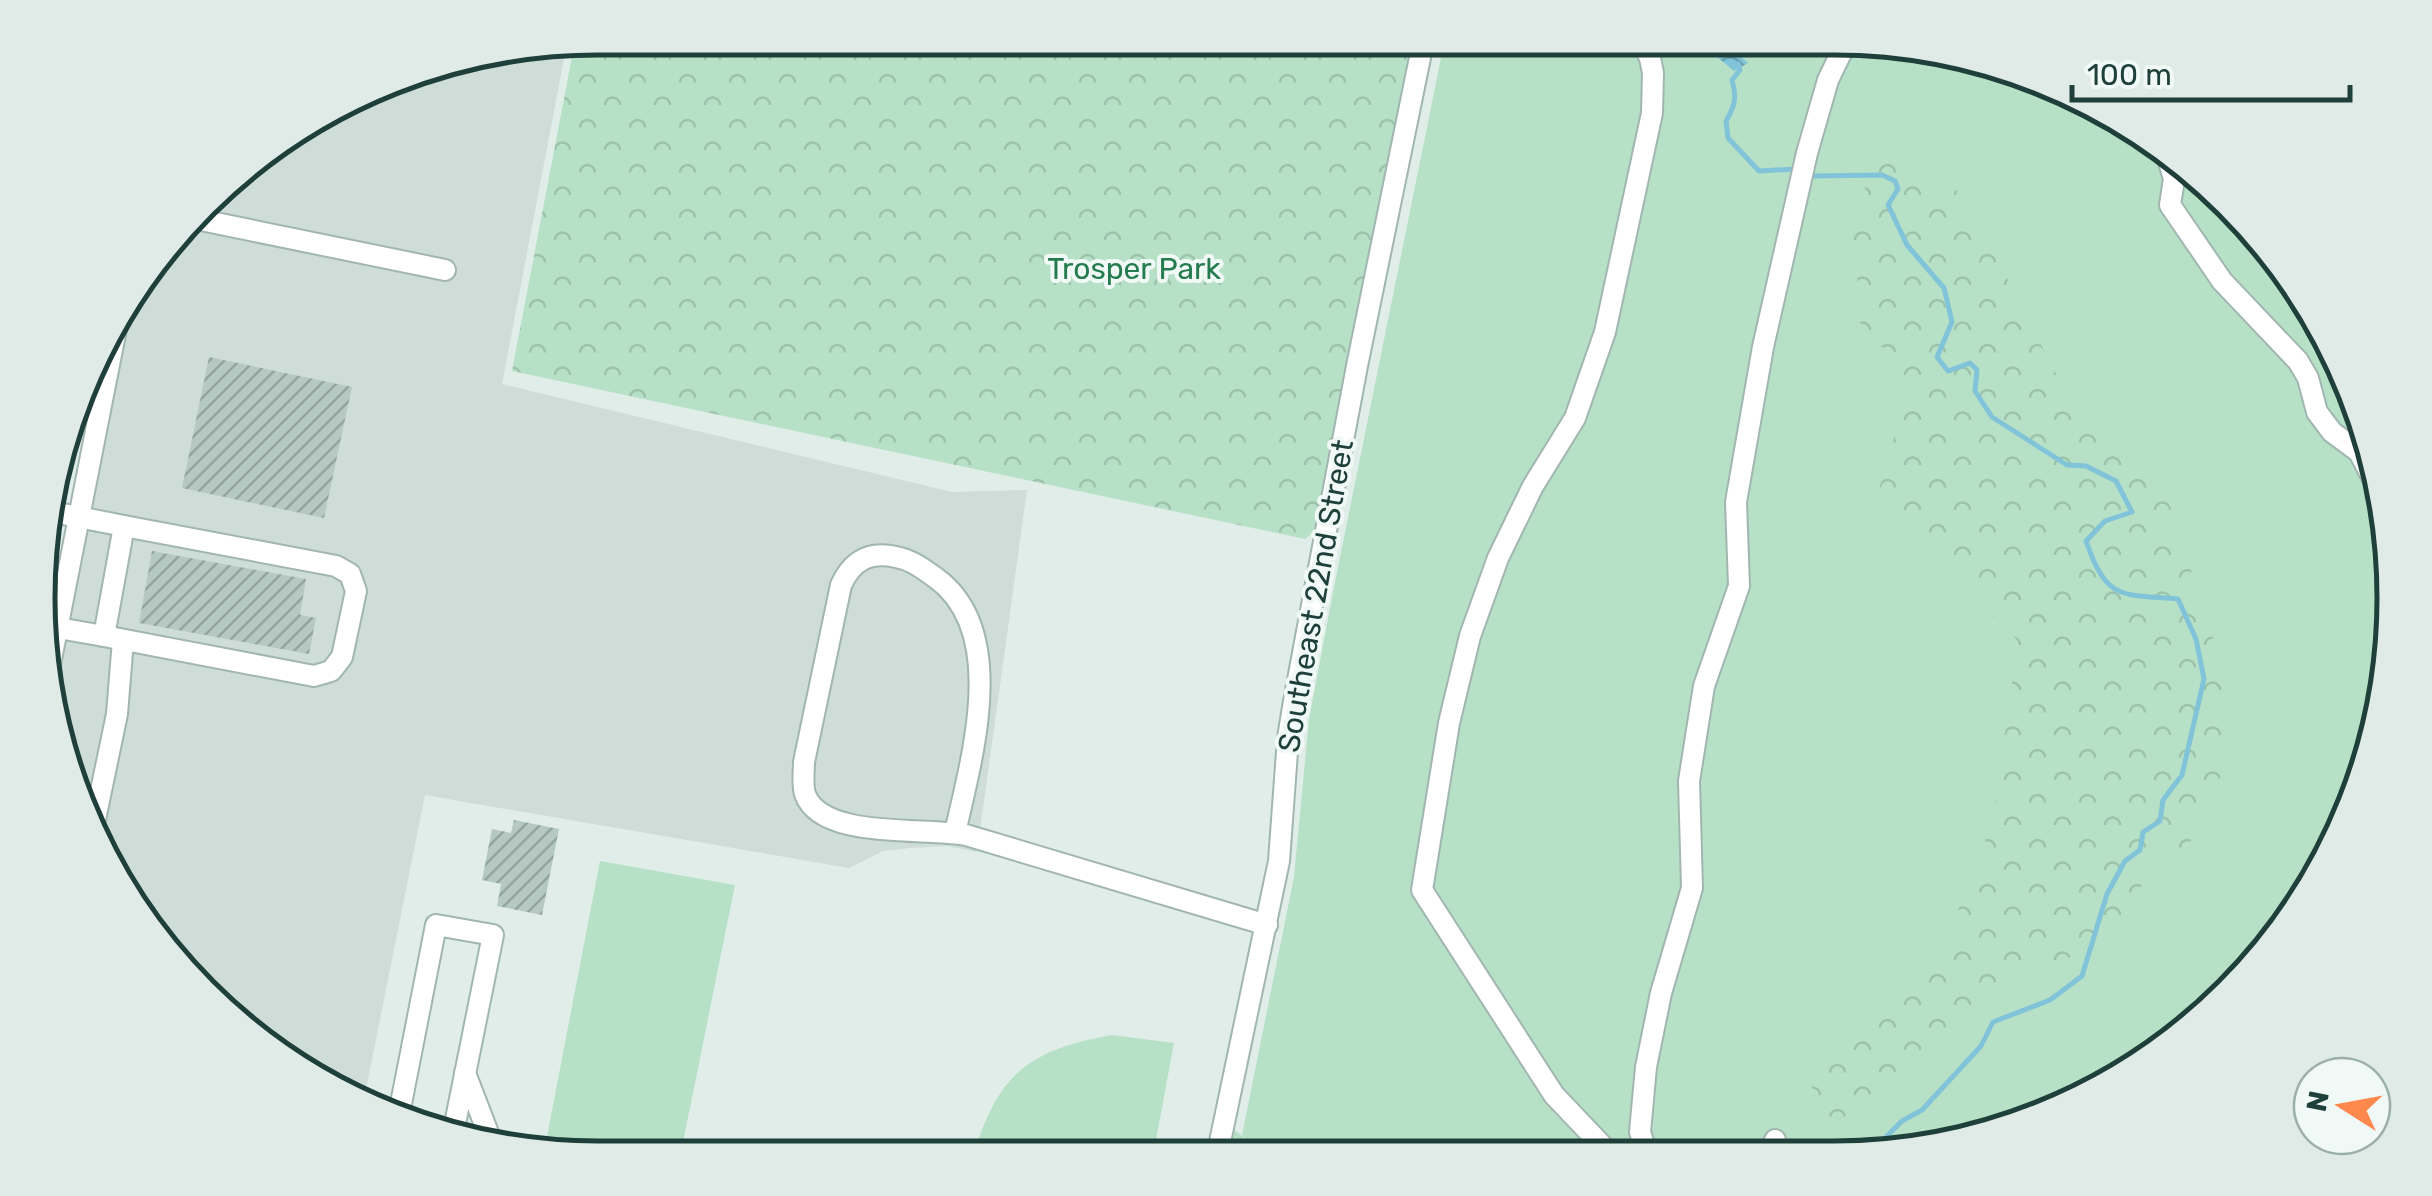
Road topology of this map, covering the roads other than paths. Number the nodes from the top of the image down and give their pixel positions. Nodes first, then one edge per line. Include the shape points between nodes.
1 (1421, 55) edge
2 (1648, 55) edge
3 (1840, 55) edge
4 (2172, 173) edge
5 (208, 221) edge
6 (445, 270) dead end
7 (94, 398) edge
8 (2356, 450) edge
9 (62, 514) edge
10 (79, 518) junction
11 (124, 526) junction
12 (58, 628) junction
13 (56, 633) edge
14 (114, 638) junction
15 (97, 809) edge
16 (955, 833) junction
17 (1267, 924) junction
18 (465, 1072) junction
19 (401, 1104) edge
20 (455, 1121) edge
21 (487, 1130) edge
22 (1220, 1141) edge
23 (1598, 1141) edge
24 (1643, 1141) edge

1 - 17 street, Southeast 22nd Street via 1294,701
2 - 23 street via 1650,130 1605,332 1575,418 1532,486 1470,636 1422,890 1554,1095
3 - 24 street via 1807,154 1762,347 1736,502 1739,586 1704,686 1689,781 1692,888 1653,1026 1641,1105
4 - 8 street via 2170,205 2222,281 2304,369 2317,412 2332,432
5 - 6 street
7 - 10 street
9 - 10 street
10 - 11 street
10 - 12 street
11 - 14 street
11 - 14 street via 336,566 350,574 356,591 342,657 331,671 314,676
12 - 13 street
12 - 14 street
14 - 15 street via 117,714
16 - 16 street via 977,721 972,634 944,584 906,559 867,556 841,586 804,762 804,791 816,812 834,822
16 - 17 street
17 - 22 street, Southeast 22nd Street
18 - 19 street via 493,935 436,925
18 - 20 street
18 - 21 street

